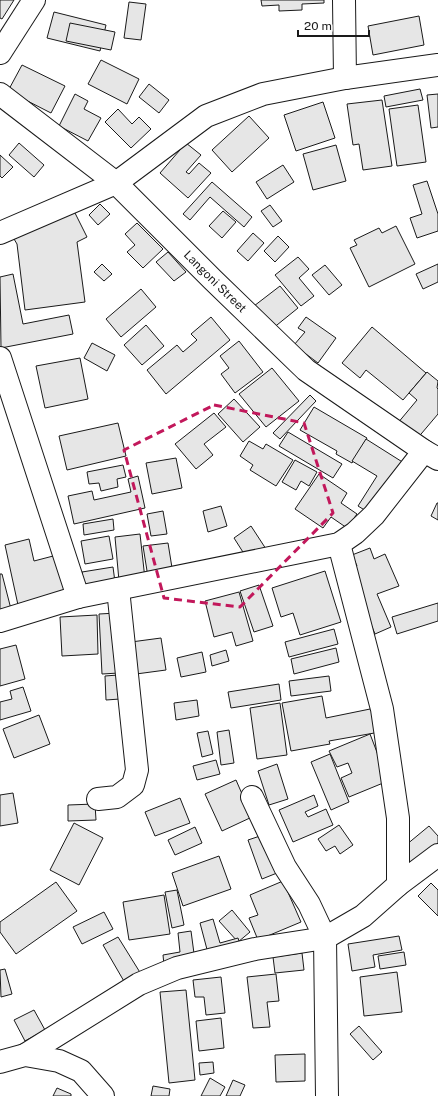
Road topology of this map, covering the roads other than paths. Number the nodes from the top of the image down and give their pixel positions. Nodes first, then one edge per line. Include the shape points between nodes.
1 (34, 0) edge
2 (344, 0) edge
3 (0, 53) edge
4 (438, 65) edge
5 (345, 78) junction
6 (0, 94) edge
7 (116, 183) junction
8 (0, 233) edge
9 (0, 358) edge
10 (431, 455) edge
11 (339, 544) junction
12 (118, 588) junction
13 (78, 597) junction
14 (0, 621) edge
15 (252, 797) dead end
16 (98, 799) dead end
17 (438, 855) edge
18 (398, 885) junction
19 (325, 938) junction
20 (25, 1056) junction
21 (0, 1062) edge
22 (103, 1096) edge
23 (327, 1096) edge

1 - 3 street
2 - 5 street
4 - 5 street
5 - 7 street via 263,94 206,116
6 - 7 street, Langoni Street
7 - 8 street
7 - 10 street, Langoni Street via 306,370
9 - 13 street
10 - 11 street via 374,515
11 - 12 street
11 - 18 street via 382,709 398,818
12 - 13 street
12 - 16 street via 137,770 133,785 116,797
13 - 14 street
15 - 19 street via 285,867 309,904
17 - 18 street
18 - 19 street via 364,916
19 - 20 street via 255,949 177,968 139,984
19 - 23 street
20 - 21 street
20 - 22 street via 59,1061 81,1071

